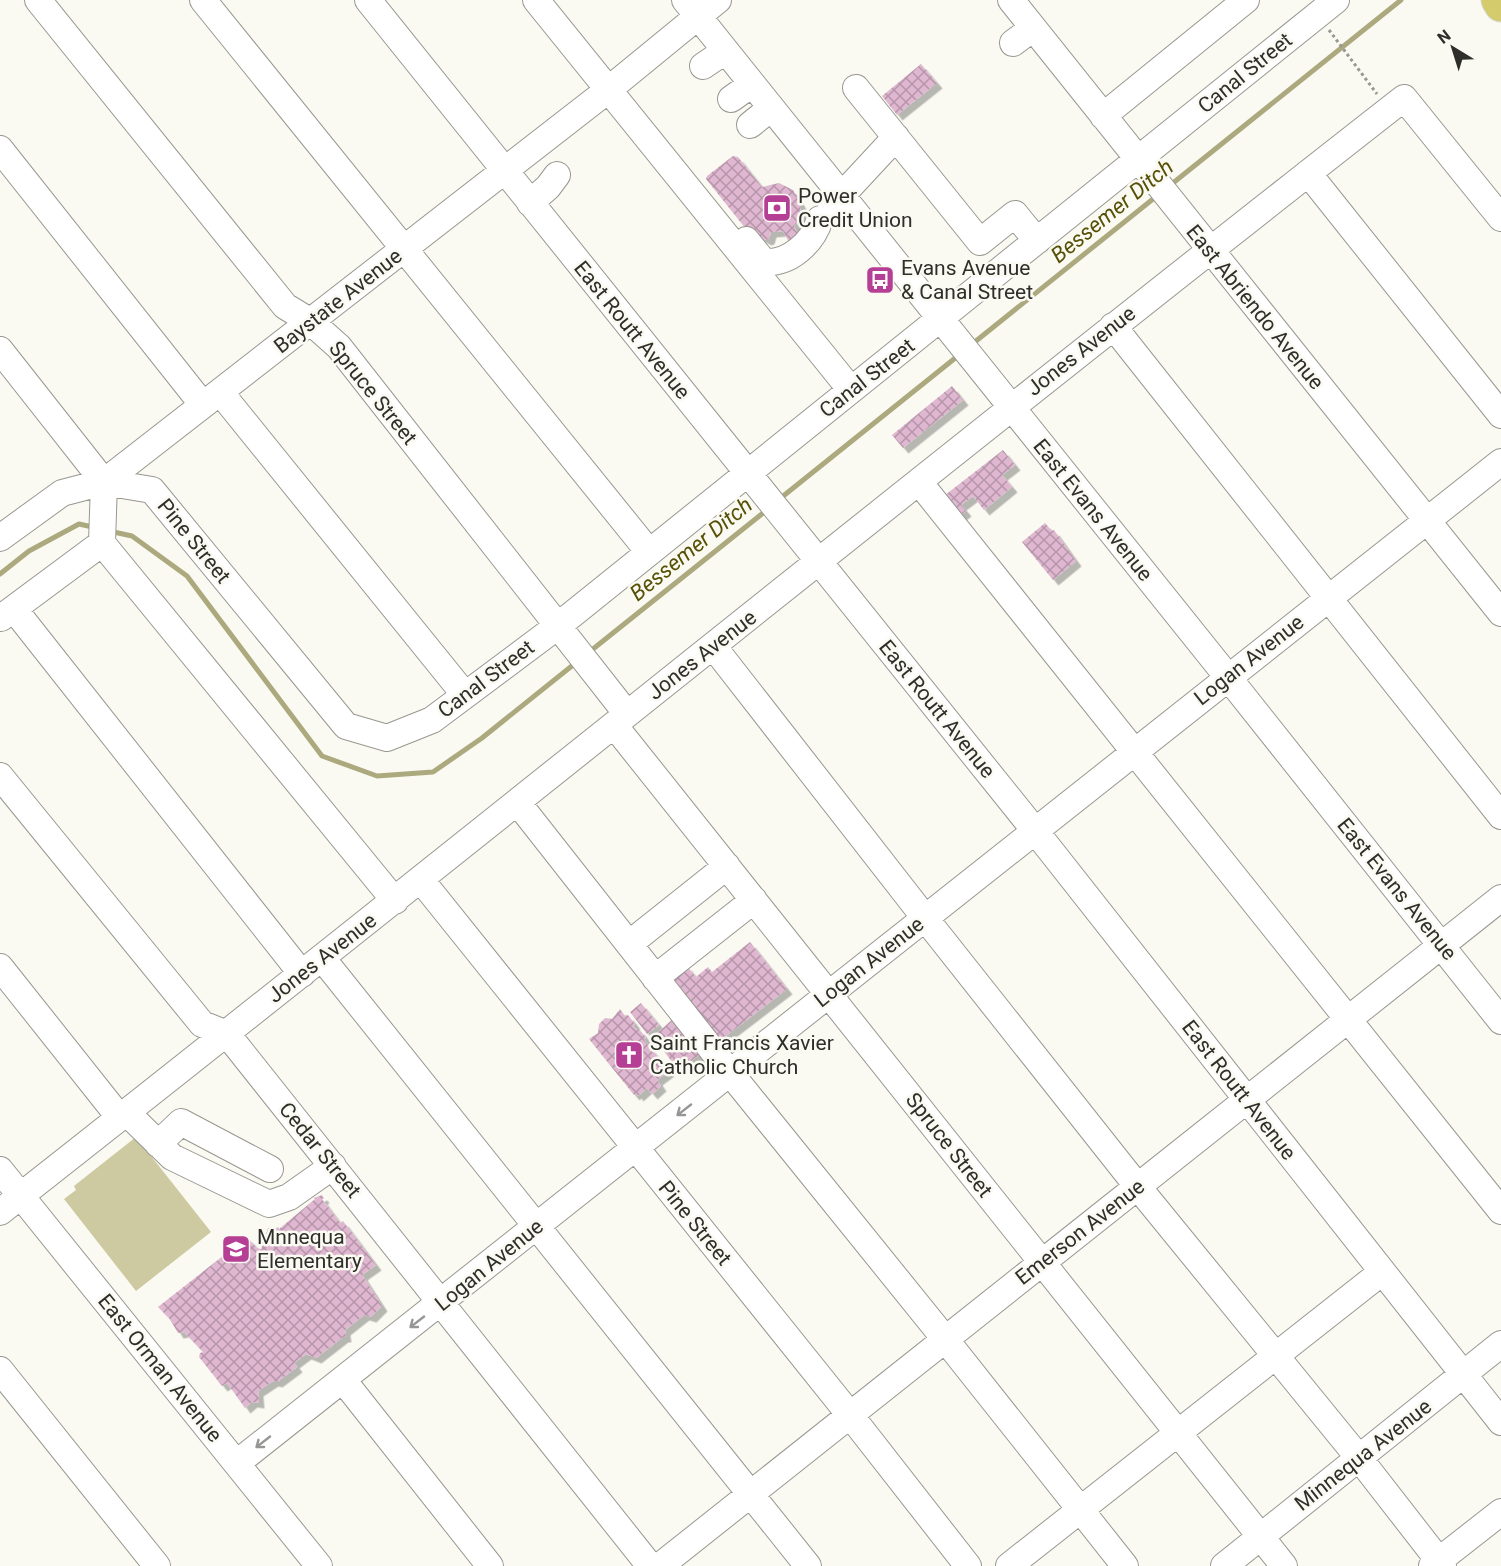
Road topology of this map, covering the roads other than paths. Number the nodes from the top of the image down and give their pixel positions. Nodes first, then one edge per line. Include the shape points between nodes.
1 (38, 0) edge
2 (203, 0) edge
3 (368, 0) edge
4 (536, 0) edge
5 (718, 0) edge
6 (1011, 0) edge
7 (1246, 0) edge
8 (1336, 0) edge
9 (1498, 0) edge
10 (1501, 4) edge
11 (691, 8) edge
12 (1033, 28) junction
13 (1013, 43) dead end
14 (725, 51) junction
15 (703, 66) dead end
16 (752, 84) junction
17 (856, 87) dead end
18 (608, 90) junction
19 (731, 99) dead end
20 (781, 111) junction
21 (1103, 116) junction
22 (630, 117) junction
23 (750, 125) dead end
24 (896, 137) junction
25 (0, 149) edge
26 (1145, 170) junction
27 (504, 171) junction
28 (1308, 173) junction
29 (558, 175) dead end
30 (840, 195) junction
31 (530, 202) junction
32 (1501, 218) edge
33 (1037, 242) junction
34 (405, 248) junction
35 (1210, 249) junction
36 (940, 320) junction
37 (311, 322) junction
38 (1113, 326) junction
39 (0, 351) edge
40 (851, 390) junction
41 (212, 399) junction
42 (1010, 408) junction
43 (1501, 415) edge
44 (1501, 462) edge
45 (747, 473) junction
46 (919, 482) junction
47 (104, 493) junction
48 (1426, 521) junction
49 (0, 538) edge
50 (102, 543) junction
51 (649, 552) junction
52 (818, 563) junction
53 (1327, 598) junction
54 (1501, 613) edge
55 (7, 614) edge
56 (558, 625) junction
57 (713, 646) junction
58 (1227, 676) junction
59 (465, 695) junction
60 (620, 719) junction
61 (387, 738) joint
62 (1134, 752) junction
63 (0, 776) edge
64 (518, 803) junction
65 (1501, 816) edge
66 (1036, 832) junction
67 (727, 866) junction
68 (421, 880) junction
69 (1501, 897) edge
70 (754, 900) junction
71 (395, 901) junction
72 (925, 918) junction
73 (629, 944) junction
74 (1442, 945) junction
75 (322, 958) junction
76 (0, 967) edge
77 (302, 974) junction
78 (655, 978) junction
79 (829, 993) junction
80 (1348, 1019) junction
81 (1501, 1021) edge
82 (227, 1034) junction
83 (731, 1074) junction
84 (1246, 1100) junction
85 (123, 1115) junction
86 (158, 1144) junction
87 (635, 1148) junction
88 (333, 1166) junction
89 (270, 1169) dead end
90 (0, 1170) edge
91 (1137, 1186) junction
92 (21, 1196) junction
93 (1501, 1211) edge
94 (0, 1212) edge
95 (537, 1226) junction
96 (1042, 1262) junction
97 (1382, 1272) junction
98 (442, 1303) junction
99 (945, 1339) junction
100 (1501, 1344) edge
101 (1275, 1355) junction
102 (0, 1371) edge
103 (1464, 1375) junction
104 (343, 1380) junction
105 (850, 1415) junction
106 (1501, 1422) edge
107 (1177, 1432) junction
108 (1359, 1458) junction
109 (237, 1463) junction
110 (751, 1494) junction
111 (1081, 1510) junction
112 (1501, 1512) edge
113 (1260, 1536) junction
114 (1438, 1564) edge
115 (157, 1566) edge
116 (319, 1566) edge
117 (490, 1566) edge
118 (650, 1566) edge
119 (660, 1566) edge
120 (808, 1566) edge
121 (968, 1566) edge
122 (1009, 1566) edge
123 (1125, 1566) edge
124 (1224, 1566) edge
125 (1284, 1566) edge

1 - 37 street, Spruce Street via 285,306
2 - 34 street
3 - 27 street, East Routt Avenue
4 - 18 street
5 - 11 street, Baystate Avenue
6 - 12 street, East Abriendo Avenue
7 - 21 street
8 - 26 street, Canal Street
9 - 10 highway
11 - 14 street, East Evans Avenue
11 - 18 street, Baystate Avenue
12 - 13 street
12 - 21 street, East Abriendo Avenue
14 - 15 street
14 - 16 street, East Evans Avenue
16 - 19 street
16 - 20 street, East Evans Avenue
17 - 24 street
18 - 22 street
18 - 27 street, Baystate Avenue
20 - 23 street
20 - 30 street, East Evans Avenue
21 - 26 street, East Abriendo Avenue
22 - 30 street via 644,113 748,242 767,245 820,219
22 - 40 street
24 - 30 street
24 - 33 street via 980,242 1015,214
25 - 41 street
26 - 33 street, Canal Street
26 - 35 street, East Abriendo Avenue
27 - 31 street, East Routt Avenue
27 - 34 street, Baystate Avenue
28 - 32 street, Jones Avenue via 1397,104
28 - 35 street, Jones Avenue
28 - 43 street
29 - 31 street
30 - 36 street, East Evans Avenue
31 - 45 street, East Routt Avenue
33 - 36 street, Canal Street
34 - 37 street, Baystate Avenue
34 - 51 street
35 - 38 street, Jones Avenue
35 - 48 street, East Abriendo Avenue
36 - 40 street, Canal Street
36 - 42 street, East Evans Avenue
37 - 41 street, Baystate Avenue
37 - 56 street, Spruce Street via 339,347
38 - 42 street, Jones Avenue
38 - 53 street
39 - 47 street
40 - 45 street, Canal Street
41 - 47 street, Baystate Avenue
41 - 59 street
42 - 46 street, Jones Avenue
42 - 58 street, East Evans Avenue
44 - 48 street, Logan Avenue
45 - 51 street, Canal Street
45 - 52 street, East Routt Avenue
46 - 52 street, Jones Avenue
46 - 62 street
47 - 49 street via 62,493
47 - 50 street
47 - 61 street, Pine Street via 152,490 346,726
48 - 53 street, Logan Avenue
48 - 54 street, East Abriendo Avenue
50 - 55 street
50 - 71 street
51 - 56 street, Canal Street
52 - 57 street, Jones Avenue
52 - 66 street, East Routt Avenue
53 - 58 street, Logan Avenue
53 - 65 street
55 - 77 street
56 - 59 street, Canal Street
56 - 60 street, Spruce Street via 582,654
57 - 60 street, Jones Avenue
57 - 72 street
58 - 62 street, Logan Avenue
58 - 74 street, East Evans Avenue
59 - 61 street, Canal Street via 432,720
60 - 64 street, Jones Avenue
60 - 67 street, Spruce Street
62 - 66 street, Logan Avenue
62 - 80 street
63 - 82 street, Cedar Street via 202,1024
64 - 68 street, Jones Avenue
64 - 73 street
66 - 72 street, Logan Avenue
66 - 84 street, East Routt Avenue
67 - 70 street, Spruce Street
67 - 73 street
68 - 71 street, Jones Avenue
68 - 87 street, Pine Street
69 - 74 street, Emerson Avenue
70 - 78 street
70 - 79 street, Spruce Street
71 - 75 street, Jones Avenue
72 - 79 street, Logan Avenue
72 - 91 street
73 - 78 street
74 - 80 street, Emerson Avenue
74 - 81 street, East Evans Avenue
75 - 77 street, Jones Avenue
75 - 95 street
76 - 85 street
77 - 82 street, Jones Avenue
78 - 83 street
79 - 83 street, Logan Avenue
79 - 96 street, Spruce Street
80 - 84 street, Emerson Avenue
80 - 93 street
82 - 85 street, Jones Avenue
82 - 88 street, Cedar Street
83 -> 87 street, Logan Avenue
83 - 99 street
84 - 91 street, Emerson Avenue
84 - 97 street, East Routt Avenue
85 - 86 street
85 - 92 street, Jones Avenue
86 - 88 street via 172,1156 269,1204 289,1197
86 - 89 street via 181,1122
87 - 95 street, Logan Avenue
87 - 105 street, Pine Street
88 - 98 street, Cedar Street
90 - 92 street, East Orman Avenue
91 - 96 street, Emerson Avenue
91 - 101 street
92 - 94 street, Jones Avenue
92 - 109 street, East Orman Avenue
95 - 98 street, Logan Avenue
95 - 110 street
96 - 99 street, Emerson Avenue
96 - 107 street, Spruce Street
97 - 101 street
97 - 103 street, East Routt Avenue
98 -> 104 street, Logan Avenue
98 - 118 street, Cedar Street
99 - 105 street, Emerson Avenue
99 - 111 street
100 - 103 street, Minnequa Avenue
101 - 107 street
101 - 108 street
102 - 115 street
103 - 106 street, East Routt Avenue
103 - 108 street, Minnequa Avenue
104 -> 109 street, Logan Avenue
104 - 117 street
105 - 110 street, Emerson Avenue
105 - 121 street, Pine Street
107 - 111 street
107 - 113 street, Spruce Street
108 - 113 street, Minnequa Avenue
108 - 114 street
109 - 116 street, East Orman Avenue
110 - 119 street, Emerson Avenue
110 - 120 street
111 - 122 street
111 - 123 street
112 - 114 street
113 - 124 street, Minnequa Avenue
113 - 125 street, Spruce Street

